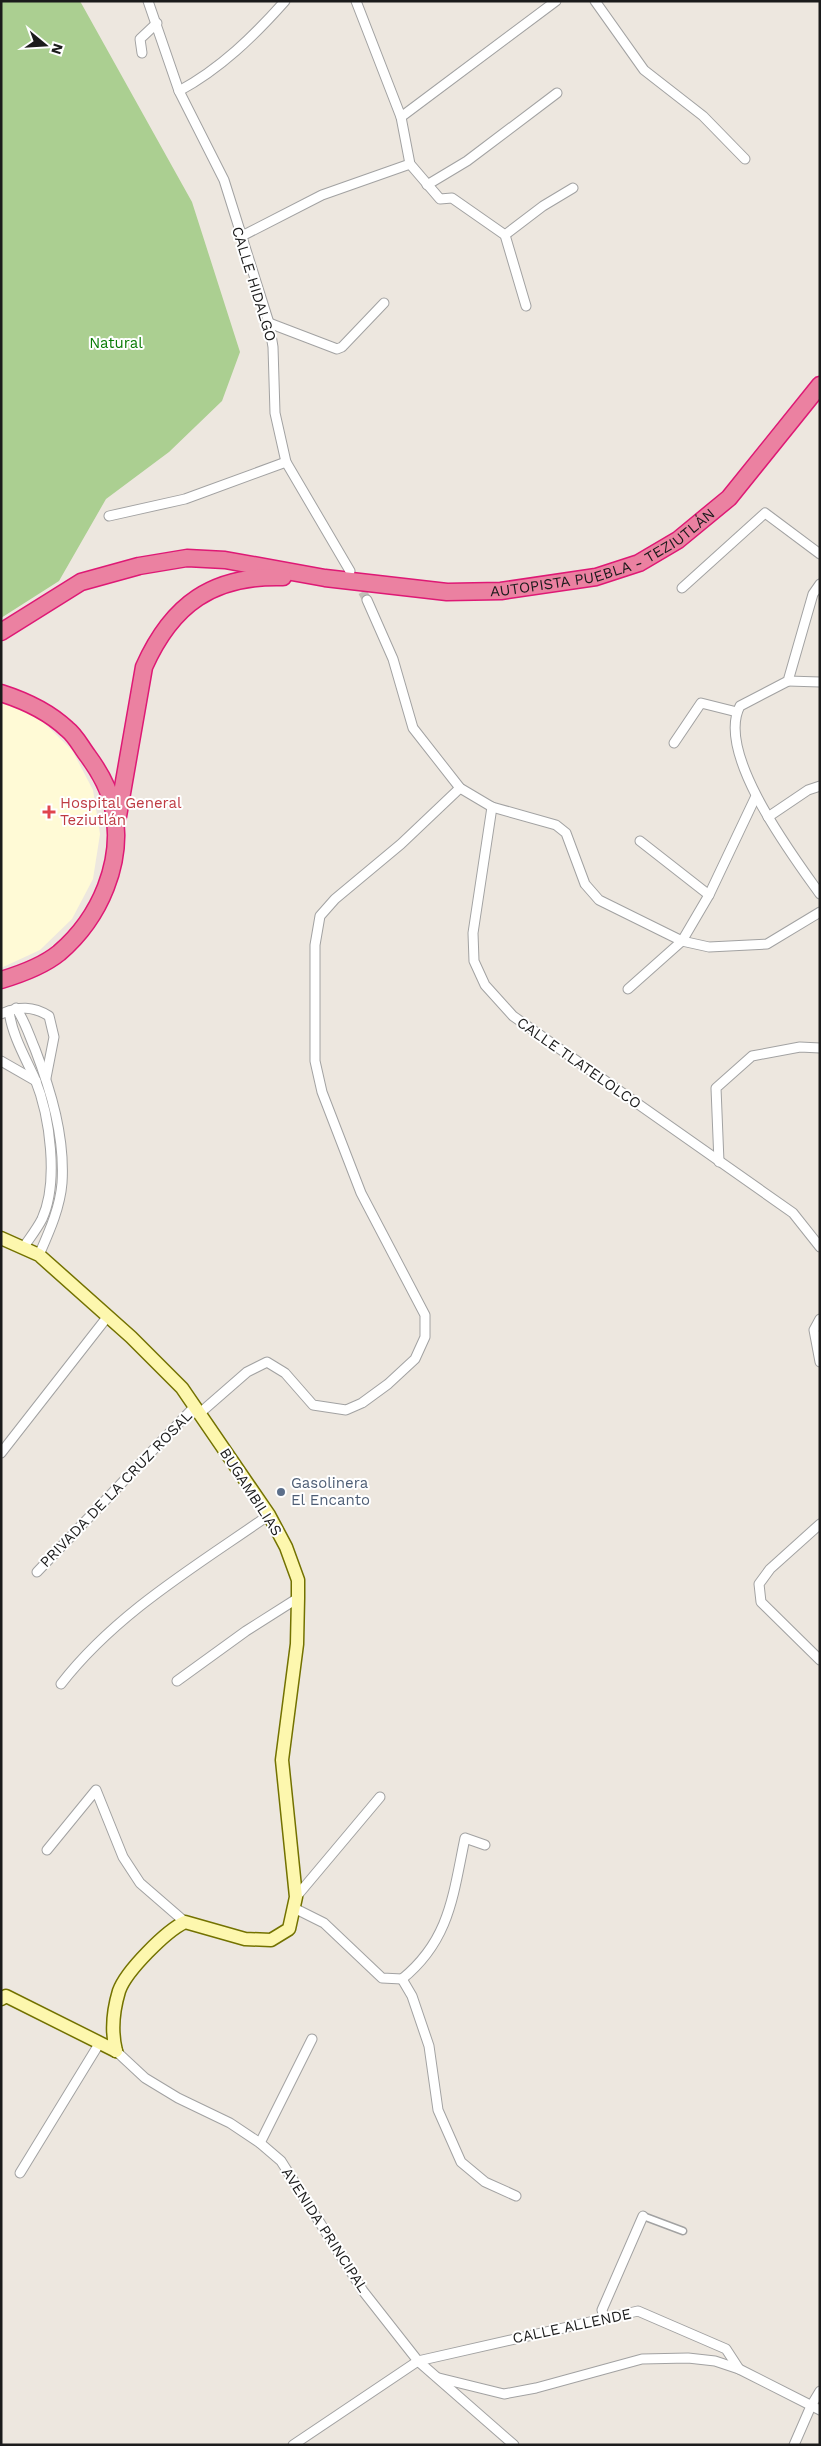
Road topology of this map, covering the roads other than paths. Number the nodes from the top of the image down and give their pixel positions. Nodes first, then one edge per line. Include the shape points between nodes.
1 (148, 1) edge
2 (285, 1) edge
3 (356, 1) edge
4 (556, 1) edge
5 (595, 1) edge
6 (157, 24) junction
7 (142, 53) dead end
8 (179, 91) junction
9 (557, 93) dead end
10 (401, 117) junction
11 (744, 159) dead end
12 (410, 164) junction
13 (427, 185) junction
14 (573, 188) dead end
15 (505, 235) junction
16 (240, 237) junction
17 (384, 303) dead end
18 (526, 306) dead end
19 (269, 322) junction
20 (820, 385) edge
21 (286, 462) junction
22 (109, 516) dead end
23 (820, 554) edge
24 (350, 571) tunnel mouth
25 (325, 578) junction
26 (820, 584) edge
27 (682, 588) dead end
28 (367, 600) tunnel mouth
29 (1, 632) edge
30 (788, 681) junction
31 (820, 682) edge
32 (1, 693) edge
33 (737, 712) junction
34 (674, 743) dead end
35 (820, 786) edge
36 (460, 788) junction
37 (756, 796) junction
38 (492, 808) junction
39 (768, 817) junction
40 (115, 833) junction
41 (640, 841) dead end
42 (820, 894) edge
43 (708, 895) junction
44 (820, 912) edge
45 (682, 941) junction
46 (1, 980) edge
47 (628, 989) dead end
48 (9, 1011) edge
49 (820, 1048) edge
50 (1, 1061) edge
51 (46, 1078) junction
52 (36, 1082) junction
53 (719, 1162) junction
54 (1, 1238) edge
55 (23, 1248) junction
56 (820, 1248) edge
57 (39, 1255) junction
58 (108, 1316) junction
59 (820, 1319) edge
60 (820, 1362) edge
61 (197, 1410) junction
62 (1, 1453) edge
63 (269, 1515) junction
64 (820, 1524) edge
65 (37, 1572) dead end
66 (298, 1598) junction
67 (820, 1660) edge
68 (177, 1681) dead end
69 (61, 1684) dead end
70 (380, 1797) dead end
71 (485, 1845) dead end
72 (47, 1850) dead end
73 (295, 1903) junction
74 (184, 1922) junction
75 (402, 1979) junction
76 (3, 1996) edge
77 (312, 2039) dead end
78 (99, 2044) junction
79 (116, 2051) junction
80 (260, 2143) junction
81 (20, 2173) dead end
82 (516, 2196) dead end
83 (643, 2216) joint
84 (683, 2231) dead end
85 (604, 2318) junction
86 (418, 2361) junction
87 (739, 2369) junction
88 (436, 2378) junction
89 (820, 2391) edge
90 (810, 2406) junction
91 (820, 2410) edge
92 (293, 2445) edge
93 (514, 2445) edge
94 (794, 2445) edge

1 - 6 street, CALLE HIDALGO
2 - 8 street via 254,36 196,82
3 - 10 street
4 - 10 street
5 - 11 street via 644,70 703,116
6 - 7 street via 140,39
6 - 8 street, CALLE HIDALGO
8 - 16 street, CALLE HIDALGO via 224,180
9 - 13 street via 467,161
10 - 12 street
12 - 13 street
12 - 16 street via 322,195
13 - 15 street via 440,199 452,198
14 - 15 street via 542,206
15 - 18 street
16 - 19 street, CALLE HIDALGO
17 - 19 street via 342,347 336,349
19 - 21 street, CALLE HIDALGO via 274,347 275,413
20 - 25 highway, AUTOPISTA PUEBLA - TEZIUTLÁN via 729,498 678,540 639,563 596,577 501,591 447,592
21 - 22 street via 186,499
21 - 24 street, CALLE HIDALGO
23 - 27 street via 765,513
25 - 29 highway, AUTOPISTA PUEBLA - TEZIUTLÁN via 245,563 188,558 139,566 81,582
25 - 40 highway, AUTOPISTA PUEBLA - TEZIUTLÁN via 241,579 210,591 181,609 154,644 144,667
26 - 30 street via 813,594
28 - 36 street via 393,659 413,728
30 - 31 street
30 - 33 street via 740,706
32 - 40 highway via 40,709 74,736 107,789 113,807
33 - 34 street via 701,702
33 - 37 street via 734,738
35 - 39 street via 808,790
36 - 38 street
36 - 61 street, PRIVADA DE LA CRUZ ROSAL via 401,844 335,898 320,916 315,945 315,1061 322,1092 361,1193 425,1315 425,1337 415,1359 362,1403 346,1410 313,1406 285,1373 268,1362 248,1372
37 - 39 street
37 - 43 street
38 - 45 street via 556,825 566,833 584,884 600,900
38 - 53 street, CALLE TLATELOLCO via 473,933 474,961 485,985 513,1016
39 - 42 street via 783,844
40 - 46 highway via 111,873 87,923 58,954
41 - 43 street
43 - 45 street
44 - 45 street via 767,944 708,947
45 - 47 street
48 - 51 street via 22,1017
48 - 51 street via 36,1008 49,1016 54,1037
48 - 52 street via 10,1023
49 - 53 street via 800,1047 752,1056 716,1088
50 - 52 street
51 - 57 street via 55,1109 62,1184 53,1222
52 - 55 street via 50,1150 51,1183 42,1218
53 - 56 street, CALLE TLATELOLCO via 793,1213
54 - 55 main road, BUGAMBILIAS
55 - 57 main road, BUGAMBILIAS
57 - 58 main road, BUGAMBILIAS
58 - 61 main road, BUGAMBILIAS via 182,1388
58 - 62 street
59 - 60 street via 814,1330
61 - 63 main road, BUGAMBILIAS
61 - 65 street, PRIVADA DE LA CRUZ ROSAL
63 - 66 main road, BUGAMBILIAS via 298,1580
63 - 69 street via 129,1613 81,1658
64 - 67 street via 770,1568 759,1584 761,1602
66 - 68 street
66 - 73 main road, BUGAMBILIAS via 297,1644 282,1760
70 - 73 street
71 - 75 street via 465,1838 451,1907 421,1964
72 - 74 street via 96,1790 123,1857 140,1884
73 - 74 main road, BUGAMBILIAS via 289,1929 270,1940 245,1939
73 - 75 street via 324,1923 382,1978
74 - 79 main road via 149,1949 120,1989 113,2020 112,2036
75 - 82 street via 412,1996 429,2046 438,2110 461,2162 485,2182
76 - 78 main road
77 - 80 street
78 - 79 main road
78 - 81 street
79 - 80 street, AVENIDA PRINCIPAL via 145,2078
80 - 86 street, AVENIDA PRINCIPAL via 281,2161 363,2291
83 - 84 street
83 - 85 street via 602,2310
85 - 86 street, CALLE ALLENDE
85 - 87 street, CALLE ALLENDE via 638,2311 726,2349
86 - 88 street, AVENIDA PRINCIPAL
86 - 92 street
87 - 88 street via 715,2361 688,2358 642,2359 504,2394
87 - 90 street
88 - 93 street, AVENIDA PRINCIPAL
89 - 90 street
90 - 91 street
90 - 94 street

